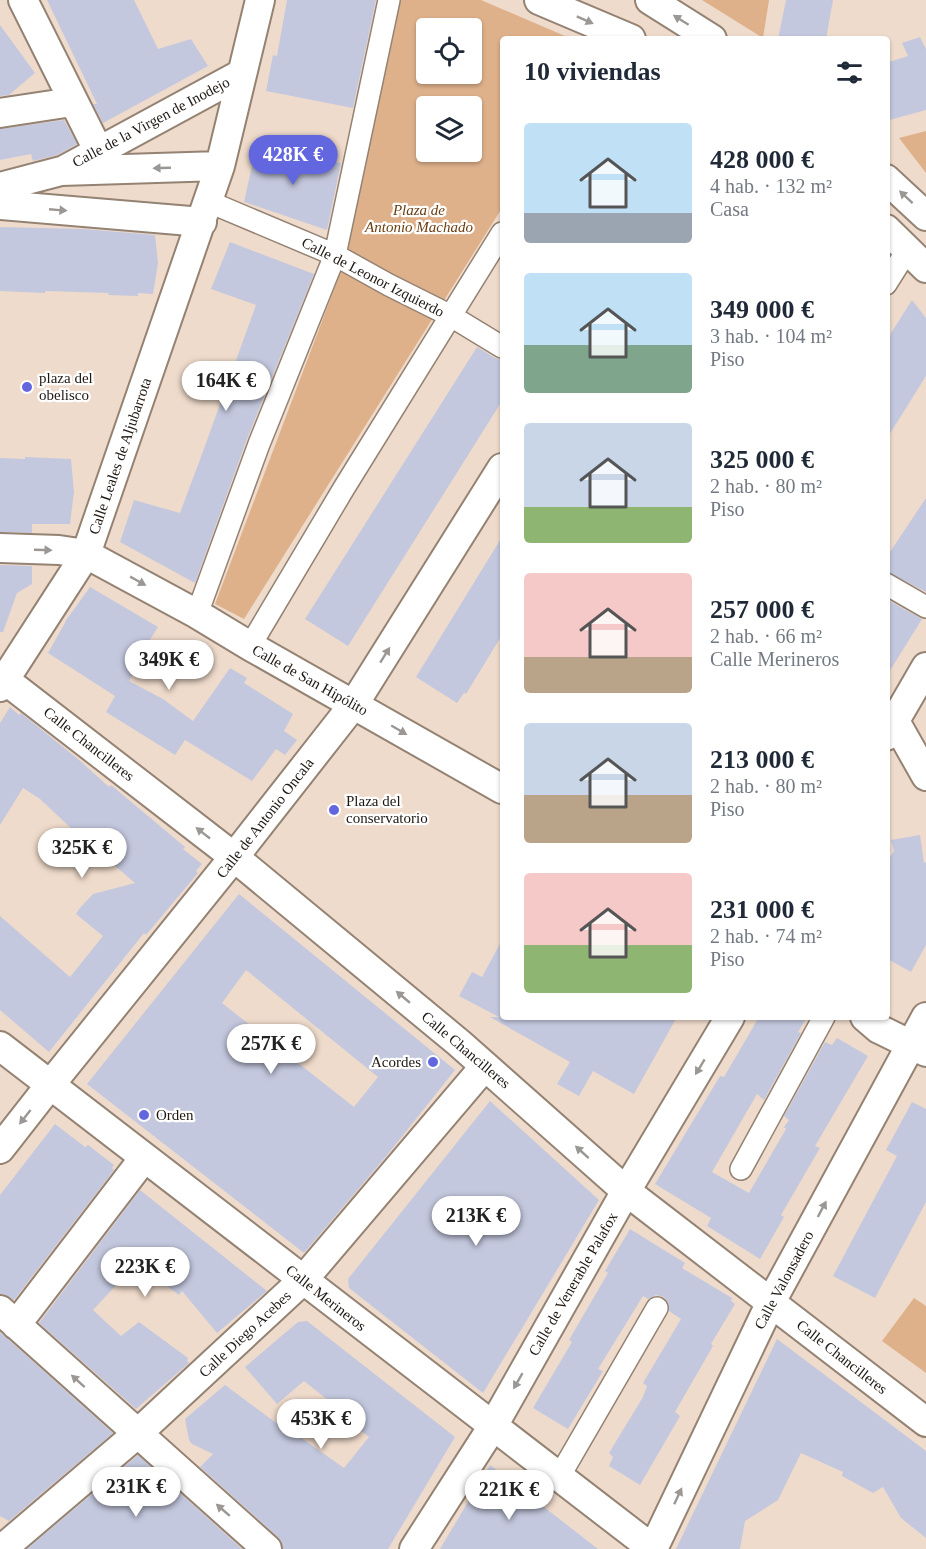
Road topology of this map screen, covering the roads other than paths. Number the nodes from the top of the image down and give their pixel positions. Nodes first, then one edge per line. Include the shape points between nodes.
1 (23, 0) edge
2 (260, 0) edge
3 (389, 0) edge
4 (539, 0) edge
5 (650, 0) edge
6 (620, 36) edge
7 (707, 36) edge
8 (241, 74) junction
9 (72, 102) junction
10 (0, 112) edge
11 (98, 150) junction
12 (220, 166) junction
13 (61, 171) junction
14 (890, 183) edge
15 (0, 187) edge
16 (0, 205) edge
17 (204, 212) junction
18 (926, 216) edge
19 (890, 233) edge
20 (500, 236) edge
21 (335, 255) junction
22 (917, 259) edge
23 (890, 281) edge
24 (451, 316) junction
25 (500, 346) edge
26 (500, 471) edge
27 (0, 548) edge
28 (86, 554) junction
29 (890, 586) edge
30 (926, 607) edge
31 (197, 614) junction
32 (250, 646) junction
33 (926, 667) edge
34 (3, 684) edge
35 (354, 704) junction
36 (891, 729) edge
37 (926, 776) edge
38 (500, 788) edge
39 (234, 857) junction
40 (926, 1017) edge
41 (728, 1020) edge
42 (822, 1020) edge
43 (868, 1020) edge
44 (0, 1047) edge
45 (918, 1048) edge
46 (486, 1066) junction
47 (50, 1085) junction
48 (0, 1149) edge
49 (144, 1158) junction
50 (741, 1169) dead end
51 (626, 1191) junction
52 (303, 1280) junction
53 (771, 1302) junction
54 (657, 1308) dead end
55 (8, 1318) edge
56 (926, 1422) edge
57 (493, 1426) junction
58 (137, 1434) junction
59 (559, 1477) junction
60 (2, 1549) edge
61 (267, 1549) edge
62 (414, 1549) edge
63 (653, 1549) edge

1 - 9 street
2 - 8 street, Calle Leales de Aljubarrota
3 - 21 street
4 -> 6 street
7 -> 5 street
8 - 11 street, Calle de la Virgen de Inodejo
8 - 12 street, Calle Leales de Aljubarrota
9 - 10 street
9 - 11 street
11 - 13 street, Calle de la Virgen de Inodejo
12 -> 13 street, Calle de la Virgen de Inodejo
12 - 17 street, Calle Leales de Aljubarrota
13 - 15 street, Calle de la Virgen de Inodejo
18 -> 14 street
16 -> 17 street
17 - 21 street, Calle de Leonor Izquierdo
17 - 28 street, Calle Leales de Aljubarrota
19 - 22 street
20 - 24 street
21 - 24 street, Calle de Leonor Izquierdo
21 - 31 street via 259,444
22 - 23 street
24 - 25 street, Calle de Leonor Izquierdo
24 - 32 street
35 -> 26 street, Calle de Antonio Oncala
27 -> 28 street
28 -> 31 street, Calle de San Hipólito
28 - 34 street, Calle Leales de Aljubarrota
29 - 30 street
31 - 32 street, Calle de San Hipólito
32 - 35 street, Calle de San Hipólito
33 - 36 street
39 -> 34 street, Calle Chancilleres
35 -> 38 street, Calle de San Hipólito
35 - 39 street, Calle de Antonio Oncala
36 - 37 street
46 -> 39 street, Calle Chancilleres
39 - 47 street, Calle de Antonio Oncala
40 - 45 street, Calle Valonsadero
41 -> 51 street, Calle de Venerable Palafox
42 - 50 street
43 - 45 street
44 - 47 street, Calle Merineros
53 -> 45 street, Calle Valonsadero
51 -> 46 street, Calle Chancilleres
46 - 52 street, Calle Diego Acebes
47 -> 48 street, Calle de Antonio Oncala
47 - 49 street, Calle Merineros
49 - 52 street, Calle Merineros
49 - 55 street
51 - 53 street, Calle Chancilleres
51 -> 57 street, Calle de Venerable Palafox
52 - 57 street, Calle Merineros
52 - 58 street, Calle Diego Acebes
53 - 56 street, Calle Chancilleres
63 -> 53 street, Calle Valonsadero
54 - 59 street
58 -> 55 street
57 - 59 street, Calle Merineros
57 - 62 street, Calle de Venerable Palafox
58 - 60 street, Calle Diego Acebes
61 -> 58 street
59 - 63 street, Calle Merineros

